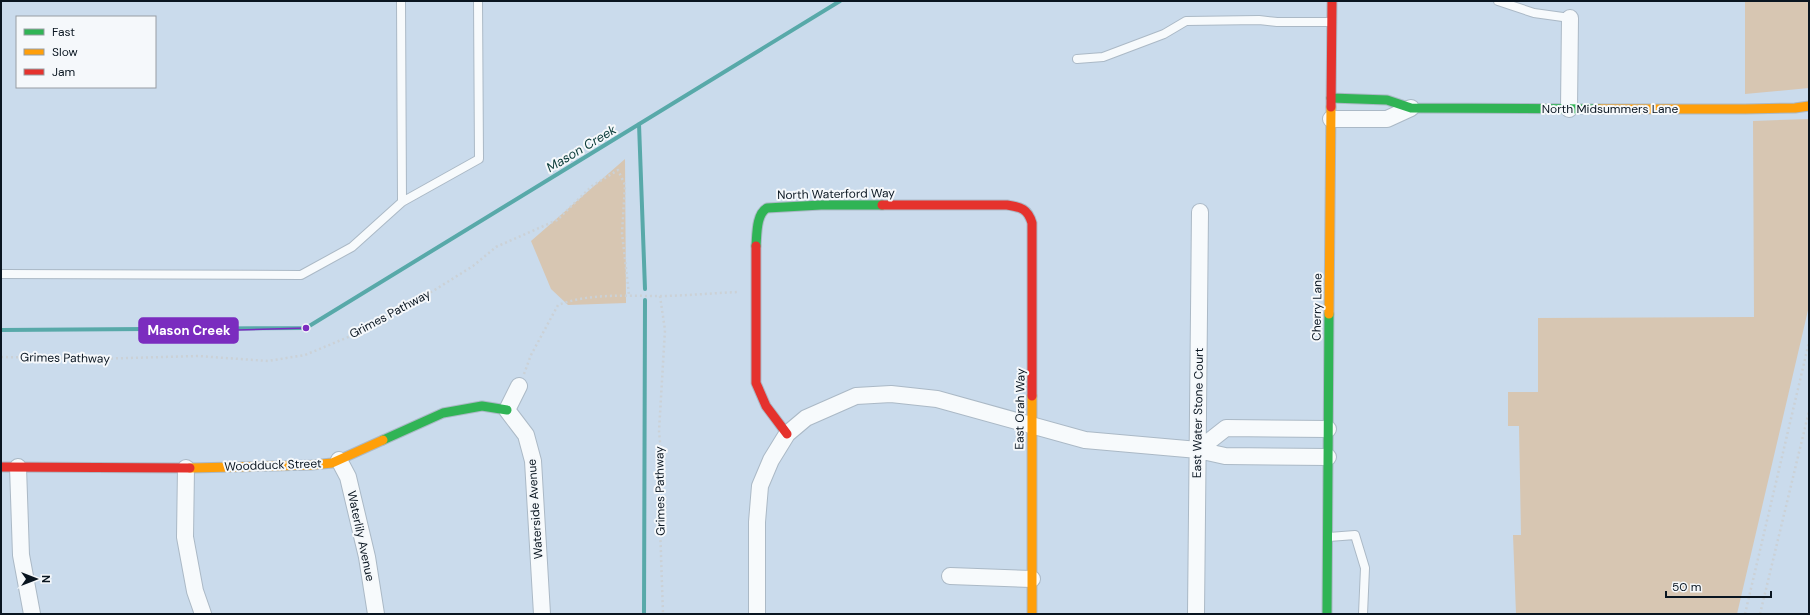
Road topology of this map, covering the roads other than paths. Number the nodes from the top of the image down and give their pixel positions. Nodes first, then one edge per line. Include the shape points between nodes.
1 (401, 1) edge
2 (478, 1) edge
3 (1332, 1) edge
4 (1498, 1) edge
5 (1570, 18) joint
6 (1332, 22) junction
7 (1077, 59) dead end
8 (1331, 98) junction
9 (1809, 106) edge
10 (1411, 108) junction
11 (1569, 109) junction
12 (1331, 120) junction
13 (402, 202) junction
14 (1024, 208) joint
15 (1200, 212) dead end
16 (1, 274) edge
17 (519, 386) road end
18 (507, 410) junction
19 (1031, 426) junction
20 (1328, 429) junction
21 (787, 434) junction
22 (1198, 450) junction
23 (1328, 457) junction
24 (339, 460) junction
25 (1, 467) edge
26 (18, 467) junction
27 (186, 468) junction
28 (1327, 538) junction
29 (950, 576) dead end
30 (1032, 578) junction
31 (32, 614) edge
32 (203, 614) edge
33 (376, 614) edge
34 (542, 614) edge
35 (757, 614) edge
36 (1032, 614) edge
37 (1196, 614) edge
38 (1327, 614) edge
39 (1363, 614) edge

1 - 13 lane
2 - 13 lane via 479,159
3 - 6 street, Cherry Lane
4 - 5 lane via 1534,13
5 - 11 street
6 - 7 lane via 1186,21 1164,34 1103,57
6 - 8 street, Cherry Lane
8 - 10 street, North Midsummers Lane via 1387,100
8 - 12 street, Cherry Lane
9 - 11 street, North Midsummers Lane via 1745,109
10 - 11 street, North Midsummers Lane
10 - 12 street, North Midsummers Lane via 1387,119
12 - 20 street, Cherry Lane
13 - 16 lane via 352,248 301,275
14 - 19 street, East Orah Way via 1029,212 1032,223 1034,346
14 - 21 street, North Waterford Way via 1007,205 820,205 763,210 759,219 755,250 756,383 766,406
15 - 22 street, East Water Stone Court
17 - 18 street
18 - 24 street, Woodduck Street via 482,406 443,413
18 - 34 street, Waterside Avenue via 526,436 533,461
19 - 21 street via 936,399 891,394 856,396 806,418
19 - 22 street via 1085,440
19 - 30 street, East Orah Way
20 - 22 street via 1226,428
20 - 23 street, Cherry Lane
21 - 35 street via 771,460 760,486 757,522
22 - 23 street via 1225,456
22 - 37 street, East Water Stone Court
23 - 28 street, Cherry Lane
24 - 27 street, Woodduck Street via 312,465
24 - 33 street, Waterlily Avenue via 348,476 367,557
25 - 26 street, Woodduck Street
26 - 27 street, Woodduck Street
26 - 31 street via 21,555
27 - 32 street via 185,537 195,591
28 - 38 street, Cherry Lane
28 - 39 lane via 1355,535 1364,568
29 - 30 street
30 - 36 street, East Orah Way

